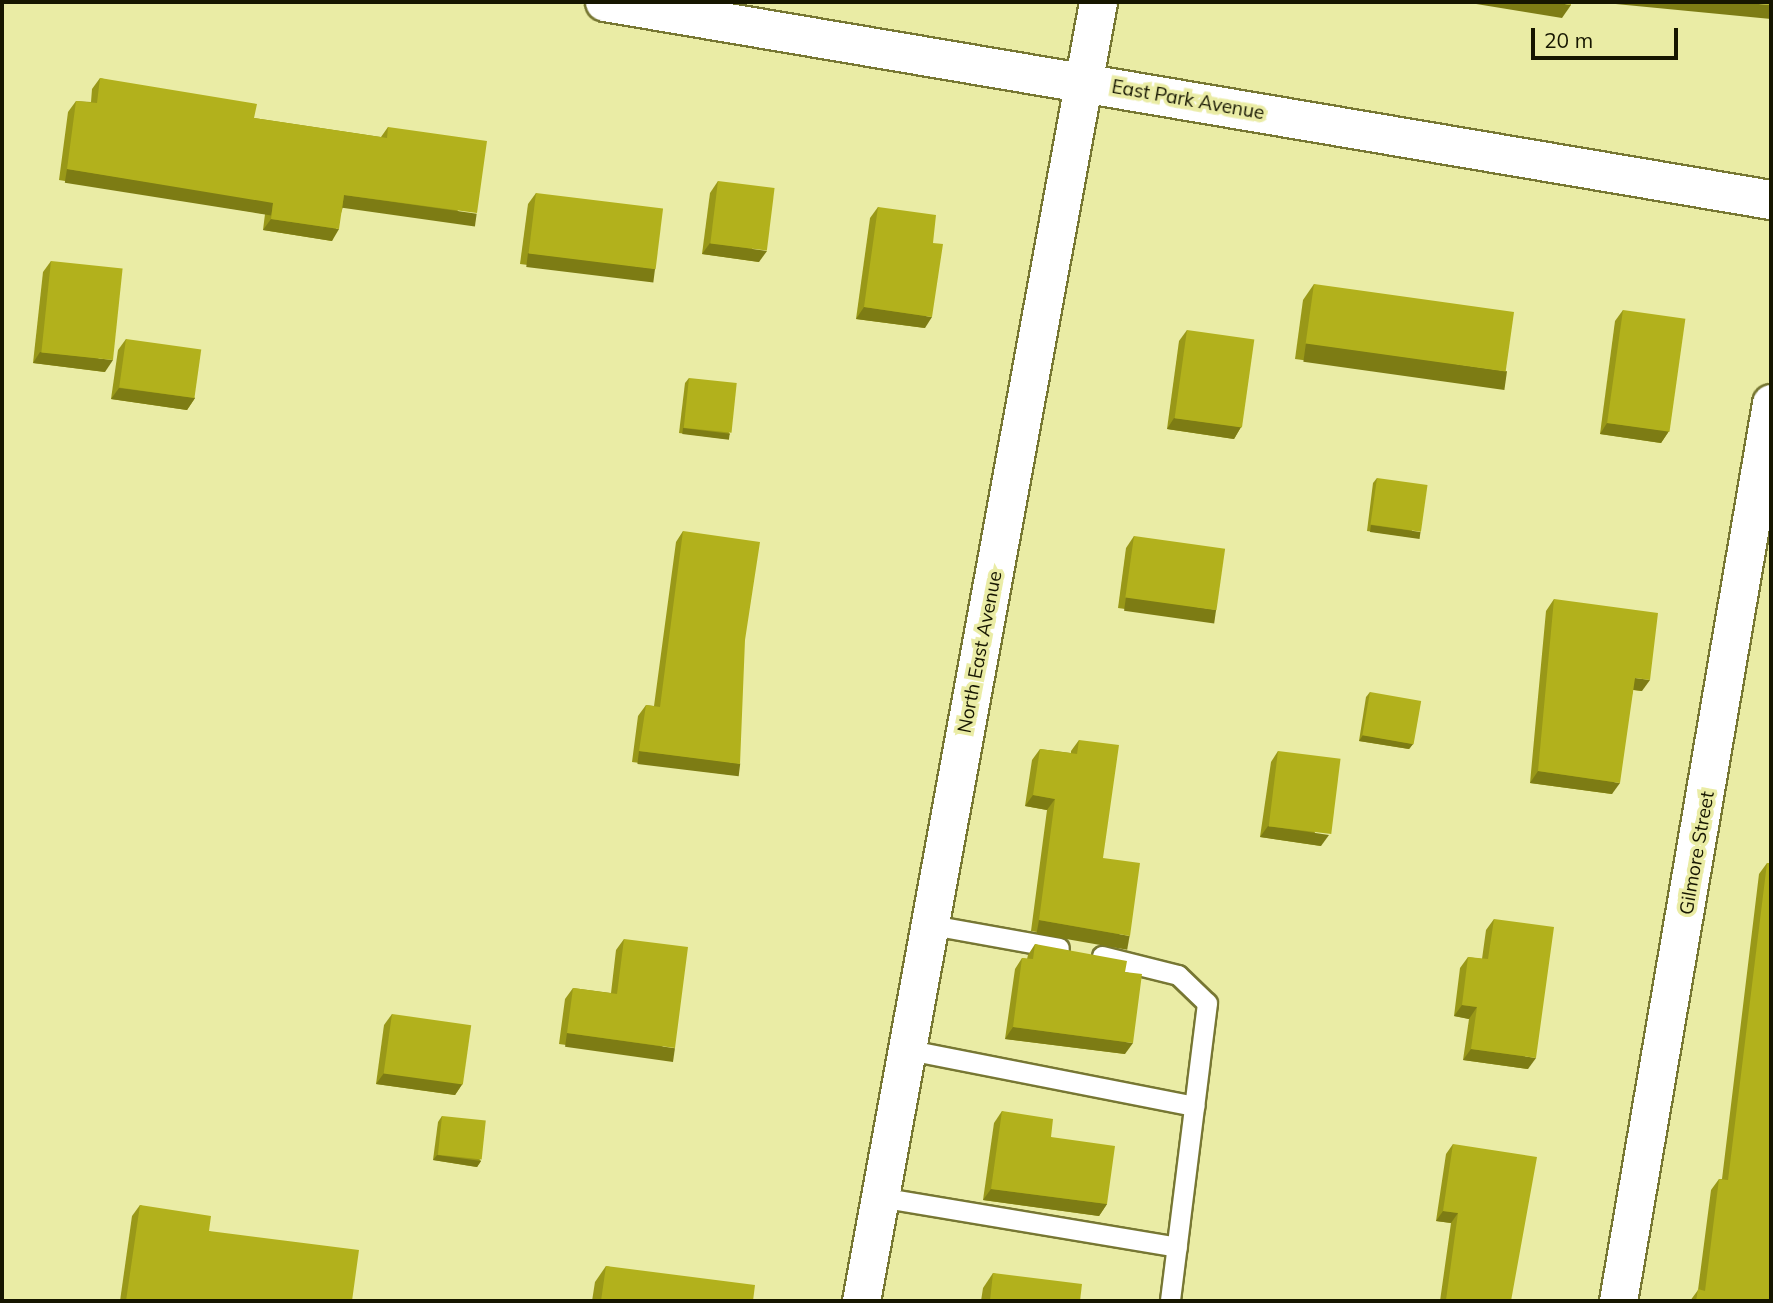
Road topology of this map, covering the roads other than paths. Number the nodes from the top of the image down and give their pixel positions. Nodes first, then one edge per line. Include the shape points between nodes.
1 (605, 2) edge
2 (1098, 2) edge
3 (1084, 82) junction
4 (1771, 200) edge
5 (1771, 403) edge
6 (926, 924) junction
7 (904, 1049) junction
8 (1195, 1106) junction
9 (879, 1196) junction
10 (1177, 1247) junction
11 (861, 1301) edge
12 (1170, 1301) edge
13 (1618, 1301) edge

1 - 3 main road, East Park Avenue
2 - 3 street, North East Avenue
3 - 4 main road, East Park Avenue
3 - 6 street, North East Avenue
5 - 13 street, Gilmore Street
6 - 7 street, North East Avenue
6 - 8 lane via 1145,964 1178,975 1207,1003
7 - 8 lane
7 - 9 street, North East Avenue
8 - 10 lane
9 - 10 lane
9 - 11 street, North East Avenue
10 - 12 lane

